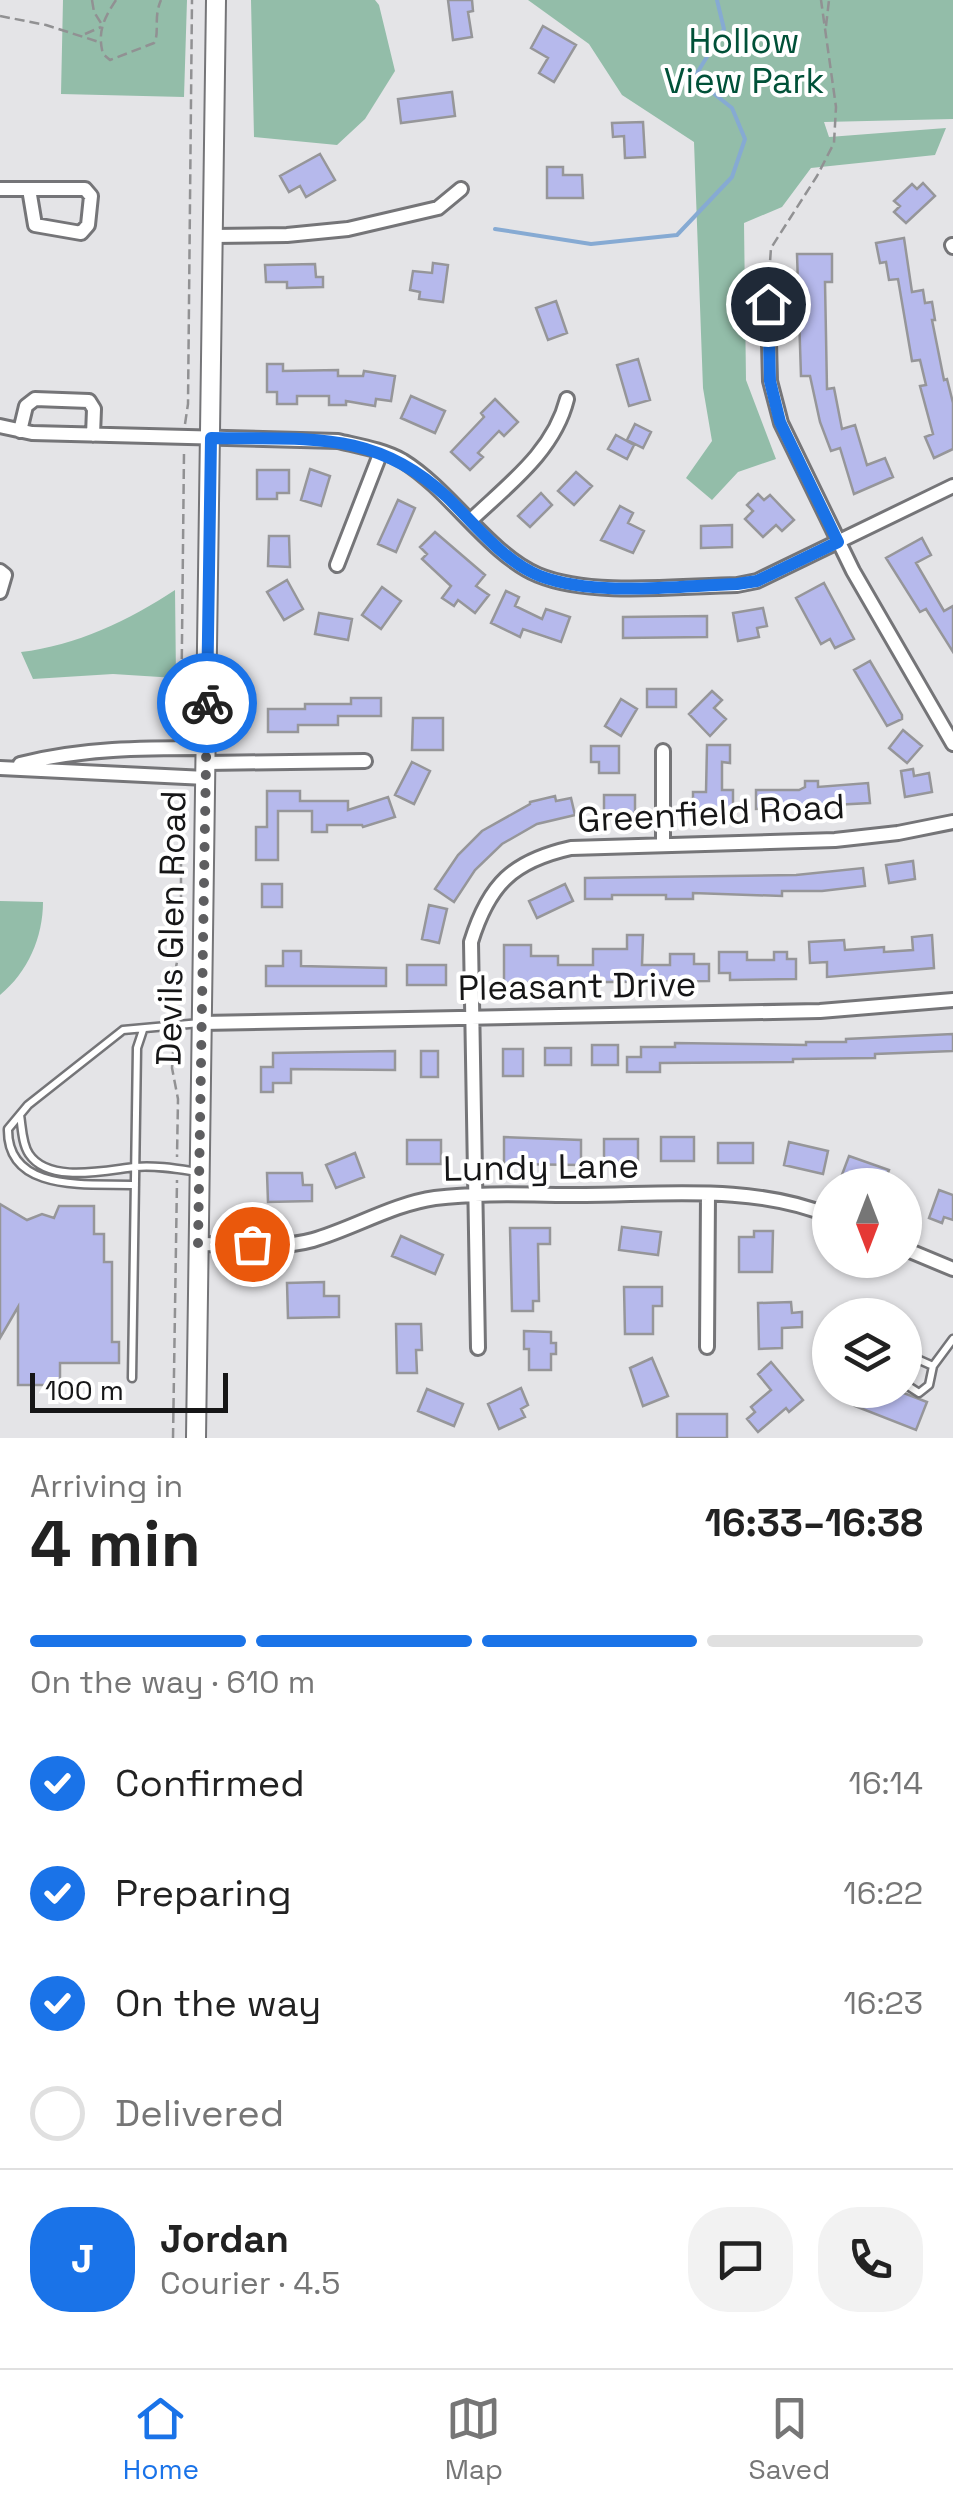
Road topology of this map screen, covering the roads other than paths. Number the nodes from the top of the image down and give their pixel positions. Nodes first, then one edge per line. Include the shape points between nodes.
1 (216, 0) edge
2 (0, 189) edge
3 (460, 189) dead end
4 (28, 190) junction
5 (213, 236) junction
6 (768, 304) road end
7 (567, 398) dead end
8 (0, 426) edge
9 (20, 431) junction
10 (93, 435) junction
11 (211, 438) junction
12 (381, 452) junction
13 (953, 486) edge
14 (471, 520) junction
15 (838, 542) junction
16 (336, 565) dead end
17 (0, 571) edge
18 (0, 592) edge
19 (953, 744) edge
20 (663, 751) dead end
21 (365, 761) dead end
22 (206, 763) junction
23 (4, 768) edge
24 (953, 822) edge
25 (663, 844) junction
26 (953, 1000) edge
27 (470, 1018) junction
28 (202, 1023) junction
29 (143, 1030) junction
30 (17, 1118) junction
31 (135, 1167) junction
32 (200, 1173) junction
33 (135, 1186) junction
34 (708, 1194) junction
35 (474, 1195) junction
36 (812, 1211) edge
37 (198, 1244) junction
38 (922, 1256) edge
39 (953, 1270) edge
40 (953, 1339) edge
41 (707, 1347) dead end
42 (478, 1348) dead end
43 (922, 1361) edge
44 (933, 1366) junction
45 (132, 1378) dead end
46 (922, 1390) edge
47 (196, 1438) edge

1 - 5 main road, Devils Glen Road
2 - 4 street
3 - 5 street via 438,208 348,230
4 - 4 street via 84,188 90,196 88,225 82,233 35,226
5 - 11 main road, Devils Glen Road
6 - 15 street via 770,381 780,422
7 - 14 street via 561,423 540,454
8 - 9 street
9 - 10 street
9 - 10 street via 26,406 35,399 89,401
10 - 11 street
11 - 12 street via 338,441
11 - 22 main road, Devils Glen Road
12 - 14 street via 403,461
12 - 16 street
13 - 15 street
14 - 15 street via 534,574 592,587 757,581
15 - 19 street
17 - 18 street
20 - 25 street
21 - 22 street
22 - 23 street via 180,776
22 - 23 street via 180,748 115,748
22 - 28 main road, Devils Glen Road
24 - 25 street, Greenfield Road via 836,840
25 - 27 street, Greenfield Road via 572,848 519,866 498,886 470,942
26 - 27 street, Pleasant Drive via 820,1011
27 - 28 street, Pleasant Drive
27 - 35 street, Greenfield Road
28 - 29 lane
28 - 32 main road, Devils Glen Road
29 - 30 lane via 123,1030
29 - 31 lane via 136,1048
30 - 31 lane via 38,1163 64,1172
30 - 33 lane via 8,1129 11,1154 34,1177
31 - 32 lane
31 - 33 lane
32 - 37 main road, Devils Glen Road
33 - 45 lane
34 - 35 street, Lundy Lane
34 - 36 street, Lundy Lane via 767,1198
34 - 41 street
35 - 37 street, Lundy Lane via 407,1205 310,1241
35 - 42 street, Greenfield Road
37 - 47 main road, Devils Glen Road
38 - 39 street
40 - 44 lane
43 - 44 lane
44 - 46 lane

